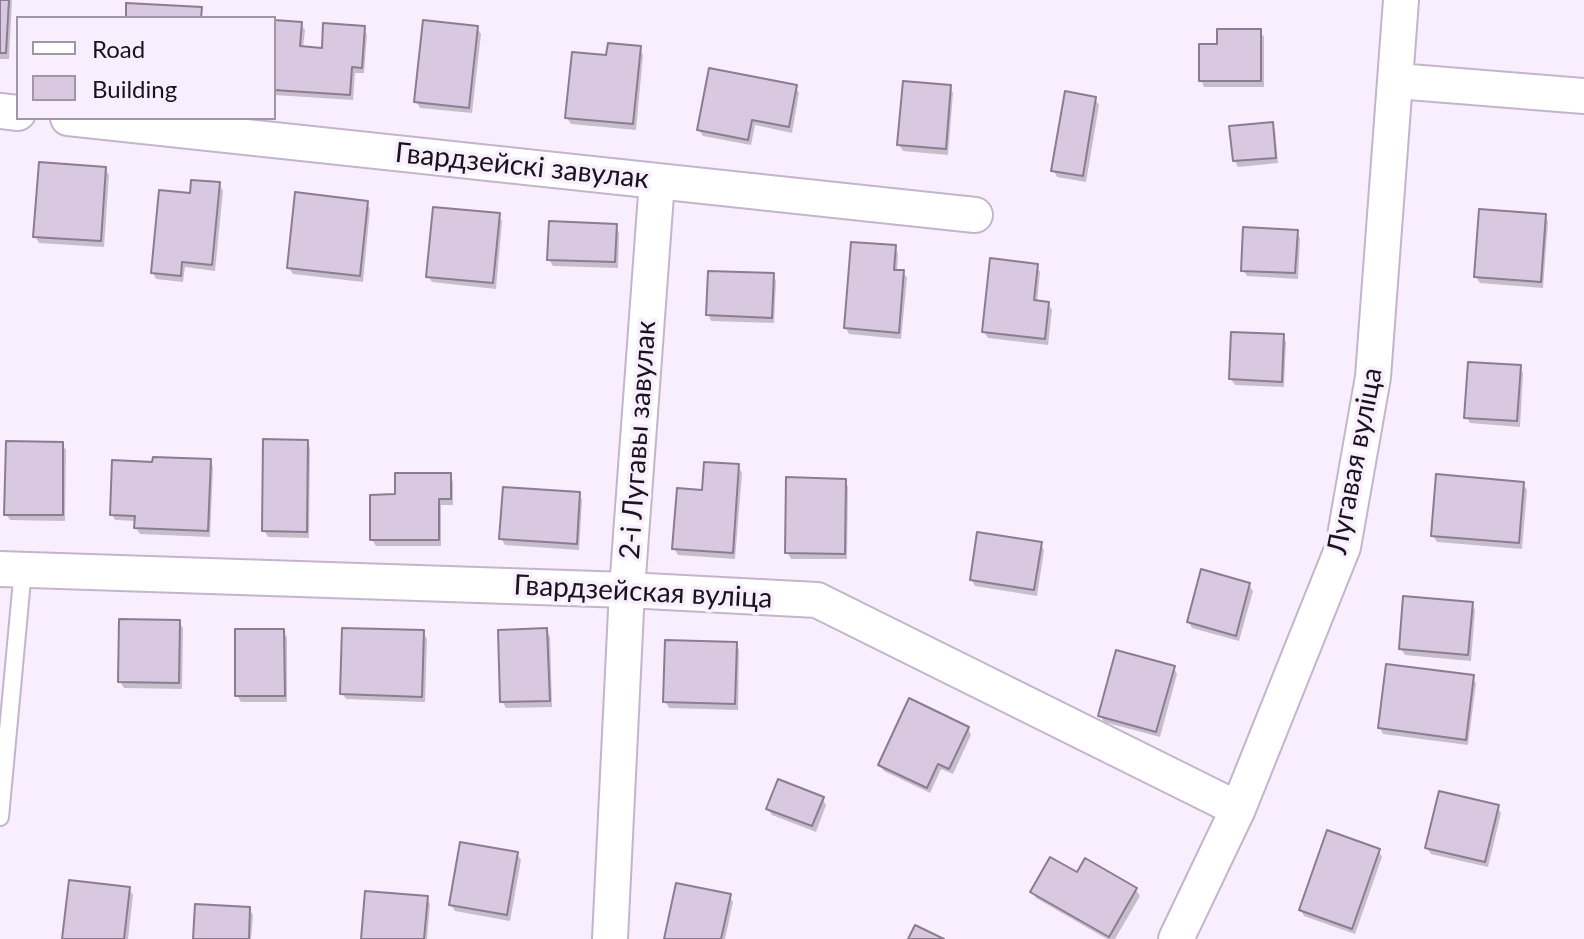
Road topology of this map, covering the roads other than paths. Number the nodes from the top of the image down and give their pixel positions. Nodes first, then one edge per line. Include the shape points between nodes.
1 (1401, 0) edge
2 (1397, 81) junction
3 (1584, 96) edge
4 (87, 120) edge
5 (657, 181) junction
6 (975, 215) dead end
7 (11, 569) edge
8 (627, 590) junction
9 (1238, 809) junction
10 (0, 817) edge
11 (610, 939) edge
12 (1176, 939) edge

1 - 2 street, Лугавая вуліца
2 - 3 street
2 - 9 street, Лугавая вуліца via 1373,377 1343,547
4 - 5 street, Гвардзейскі завулак
5 - 6 street, Гвардзейскі завулак
5 - 8 street, 2-і Лугавы завулак
7 - 8 street, Гвардзейская вуліца
7 - 10 lane
8 - 9 street, Гвардзейская вуліца via 817,600
8 - 11 street, 2-і Лугавы завулак
9 - 12 street, Лугавая вуліца

